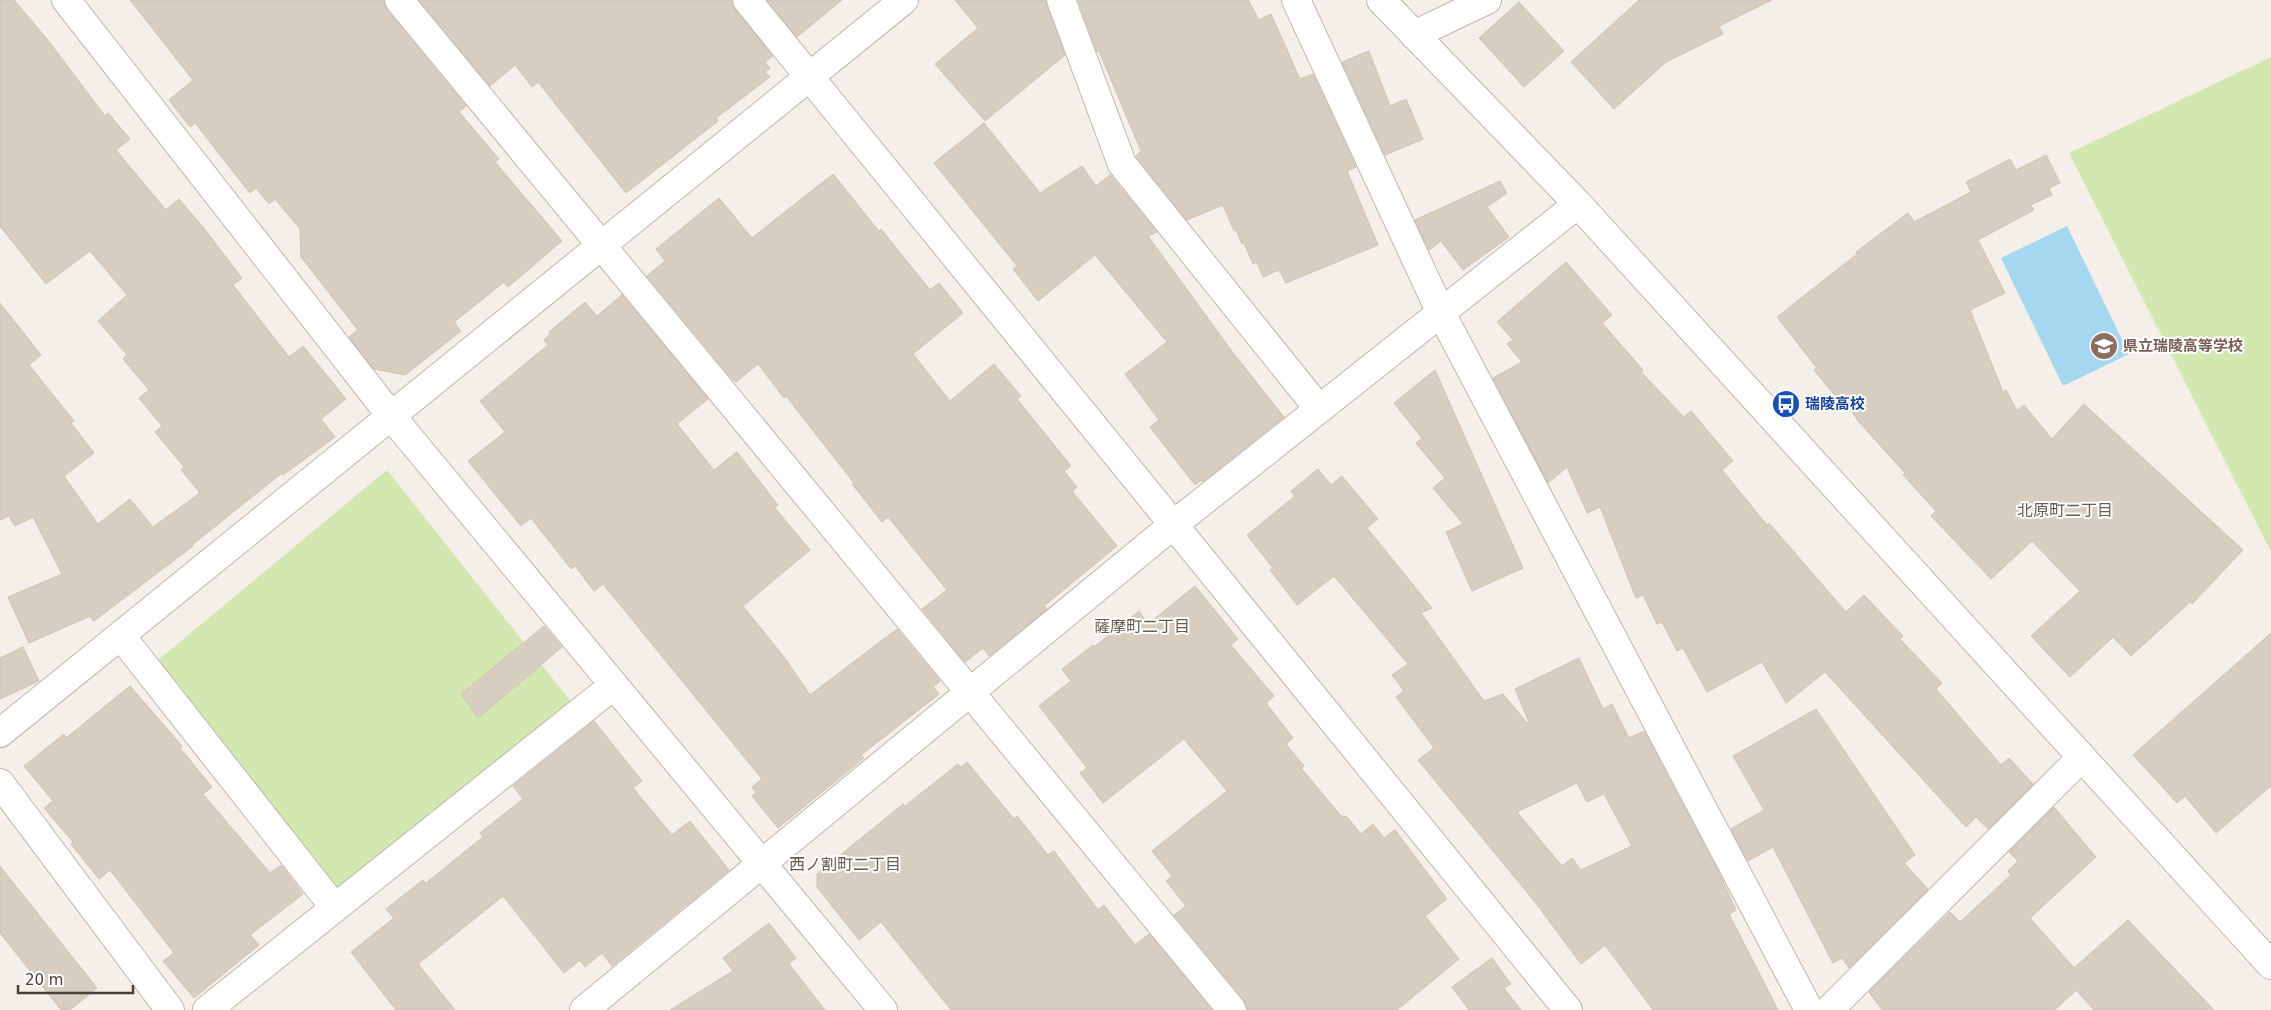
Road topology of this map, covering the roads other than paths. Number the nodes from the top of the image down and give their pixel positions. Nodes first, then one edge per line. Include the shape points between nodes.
1 (66, 0) edge
2 (399, 0) edge
3 (747, 0) edge
4 (904, 0) edge
5 (1061, 0) edge
6 (1296, 0) edge
7 (1381, 0) edge
8 (1487, 0) edge
9 (1414, 35) junction
10 (810, 77) junction
11 (1578, 204) junction
12 (602, 246) junction
13 (1441, 313) junction
14 (1319, 409) junction
15 (392, 417) junction
16 (1174, 525) junction
17 (121, 636) junction
18 (614, 685) junction
19 (971, 692) junction
20 (0, 733) edge
21 (2080, 759) junction
22 (0, 783) edge
23 (762, 863) junction
24 (334, 908) junction
25 (2271, 965) edge
26 (170, 1010) edge
27 (207, 1010) edge
28 (584, 1010) edge
29 (882, 1010) edge
30 (1232, 1010) edge
31 (1568, 1010) edge
32 (1809, 1010) edge
33 (1829, 1010) edge

1 - 15 street
2 - 12 street
3 - 10 street
4 - 10 street
5 - 14 street via 1122,164
6 - 13 street
7 - 9 street
8 - 9 street
9 - 11 street
10 - 12 street
10 - 16 street
11 - 13 street
11 - 21 street
12 - 15 street
12 - 19 street
13 - 14 street
13 - 32 street
14 - 16 street
15 - 17 street
15 - 18 street
16 - 19 street
16 - 31 street
17 - 20 street
17 - 24 street
18 - 23 street
18 - 24 street
19 - 23 street
19 - 30 street
21 - 25 street
21 - 33 street
22 - 26 street
23 - 28 street
23 - 29 street
24 - 27 street

